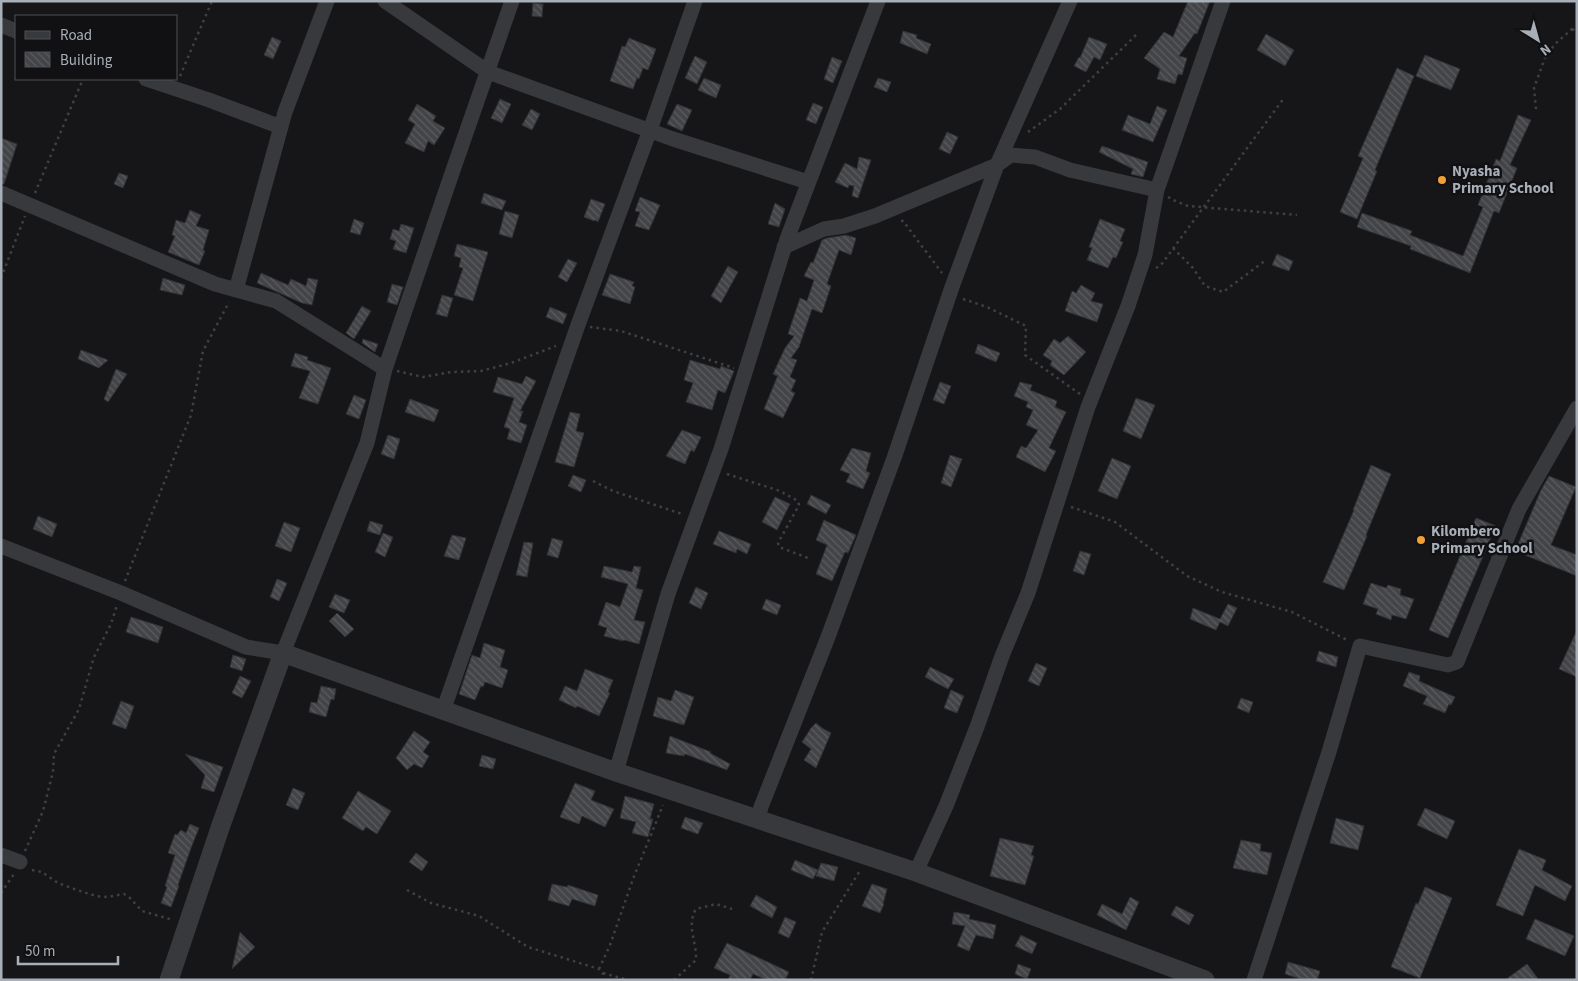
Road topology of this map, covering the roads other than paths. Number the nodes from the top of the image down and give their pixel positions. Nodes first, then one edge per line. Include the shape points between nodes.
1 (327, 1) edge
2 (385, 1) edge
3 (512, 1) edge
4 (694, 1) edge
5 (878, 1) edge
6 (1070, 1) edge
7 (1223, 1) edge
8 (1, 25) edge
9 (15, 31) edge
10 (488, 72) junction
11 (149, 80) edge
12 (281, 127) junction
13 (650, 130) junction
14 (997, 165) junction
15 (808, 182) junction
16 (1157, 190) junction
17 (1, 193) edge
18 (784, 246) junction
19 (236, 290) junction
20 (386, 369) junction
21 (1577, 408) edge
22 (1, 546) edge
23 (283, 653) junction
24 (443, 711) junction
25 (616, 772) junction
26 (758, 819) junction
27 (1, 855) edge
28 (23, 865) road end
29 (916, 872) junction
30 (169, 980) edge
31 (1205, 980) edge
32 (1254, 980) edge

1 - 12 street
2 - 10 street
3 - 10 street
4 - 13 street
5 - 15 street
6 - 14 street
7 - 16 street
8 - 9 street
10 - 13 street
10 - 20 street
11 - 12 street
12 - 19 street
13 - 15 street
13 - 24 street via 578,324
14 - 16 street via 1011,155 1035,157 1070,170
14 - 18 street via 875,216 824,229
14 - 26 street via 894,458
15 - 18 street
16 - 29 street via 1146,255 1088,407 1028,593 946,806
17 - 19 street
18 - 25 street via 713,469 668,594
19 - 20 street via 276,301
20 - 23 street via 367,443
21 - 32 street via 1520,509 1458,662 1448,666 1360,646 1329,752
22 - 23 street via 121,592 246,647
23 - 24 street
23 - 30 street
24 - 25 street
25 - 26 street
26 - 29 street
27 - 28 street
29 - 31 street

